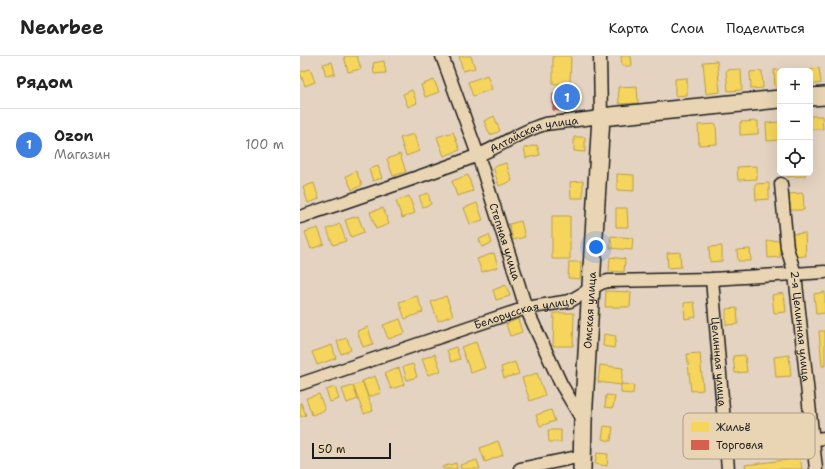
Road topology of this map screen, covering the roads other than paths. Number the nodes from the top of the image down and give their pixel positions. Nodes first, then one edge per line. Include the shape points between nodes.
1 (442, 56) edge
2 (600, 56) edge
3 (825, 96) edge
4 (813, 97) edge
5 (777, 99) edge
6 (601, 117) junction
7 (478, 155) junction
8 (781, 184) dead end
9 (300, 217) edge
10 (825, 272) edge
11 (794, 274) junction
12 (712, 279) junction
13 (591, 289) junction
14 (526, 308) junction
15 (300, 384) edge
16 (723, 413) edge
17 (583, 421) junction
18 (819, 438) edge
19 (727, 459) edge
20 (582, 463) edge
21 (520, 469) edge
22 (728, 469) edge
23 (816, 469) edge

1 - 7 street, Степная улица
2 - 6 street, Омская улица
3 - 4 street
5 - 6 street, Алтайская улица
6 - 7 street, Алтайская улица via 536,126
6 - 13 street, Омская улица
7 - 9 street, Алтайская улица
7 - 14 street, Степная улица
8 - 11 street, 2-я Целинная улица via 787,248
10 - 11 street, Белорусская улица
11 - 12 street, Белорусская улица
11 - 18 street, 2-я Целинная улица
12 - 13 street, Белорусская улица via 608,281
12 - 16 street, Целинная улица
13 - 14 street, Белорусская улица via 570,301
13 - 17 street, Омская улица
14 - 15 street, Белорусская улица
14 - 17 street, Степная улица via 561,384
17 - 20 street, Омская улица
18 - 23 street, 2-я Целинная улица
19 - 22 street, Целинная улица
20 - 21 street

